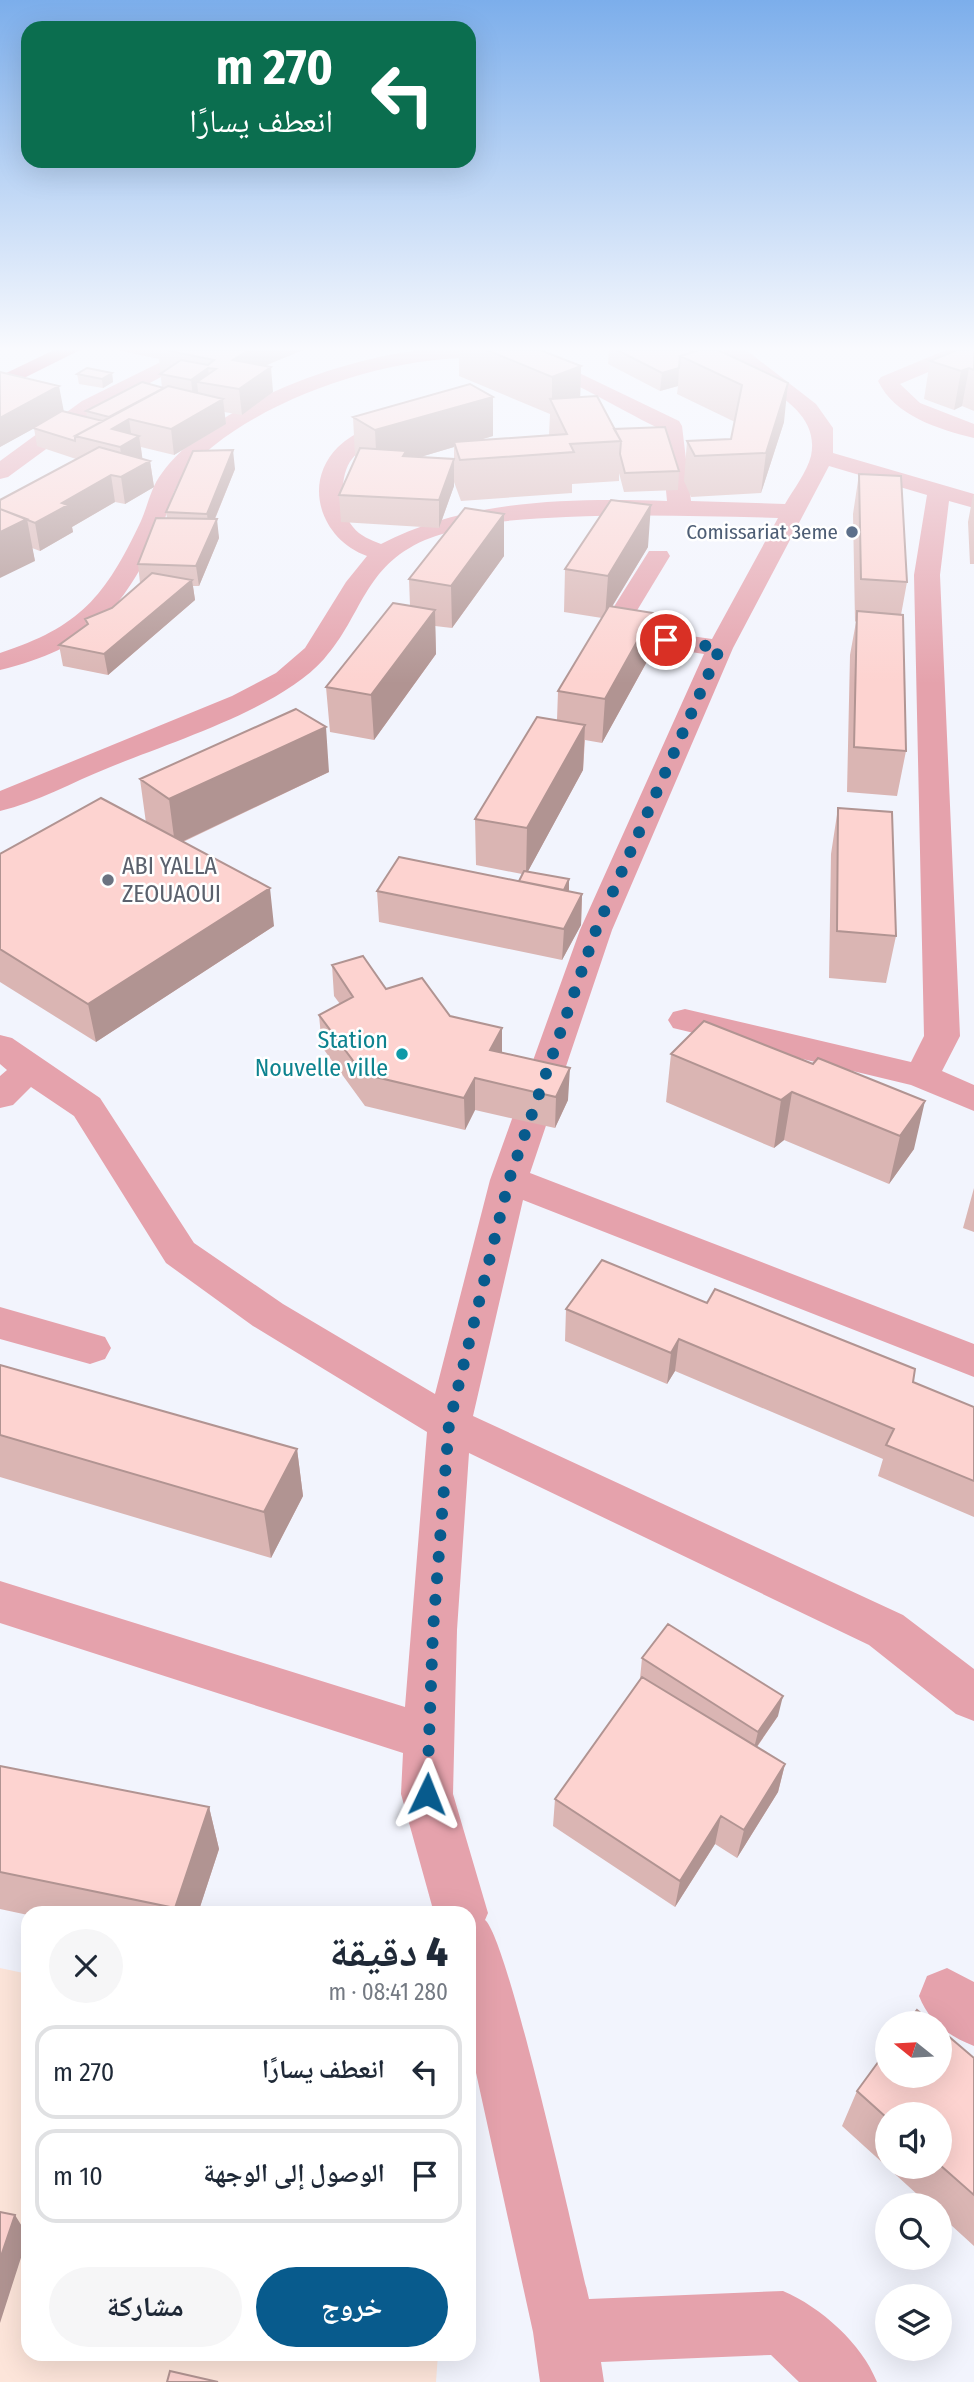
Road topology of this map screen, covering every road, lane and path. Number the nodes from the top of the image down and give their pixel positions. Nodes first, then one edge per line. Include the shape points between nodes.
1 (15, 461) edge
2 (185, 461) edge
3 (338, 461) edge
4 (675, 461) edge
5 (820, 461) edge
6 (837, 461) edge
7 (0, 472) edge
8 (939, 490) junction
9 (974, 501) edge
10 (680, 508) junction
11 (794, 511) junction
12 (383, 553) junction
13 (658, 556) dead end
14 (720, 648) junction
15 (0, 662) edge
16 (0, 802) edge
17 (685, 1020) dead end
18 (10, 1070) edge
19 (922, 1076) junction
20 (974, 1099) edge
21 (509, 1180) junction
22 (0, 1323) edge
23 (90, 1348) dead end
24 (974, 1361) edge
25 (449, 1424) junction
26 (0, 1602) edge
27 (974, 1698) edge
28 (429, 1738) junction
29 (459, 1906) edge
30 (476, 1966) edge
31 (569, 2357) edge
32 (845, 2382) edge

1 - 7 street
2 - 15 street via 171,477 112,592 93,617 40,649
3 - 12 street via 332,478 333,504 342,530 359,545
4 - 10 street
5 - 11 street
6 - 8 street
8 - 9 street
8 - 19 street via 927,575 942,1036
10 - 11 street
10 - 12 street via 624,507 463,521 417,535
11 - 14 street
12 - 16 street via 359,582 315,653 286,679 242,702
13 - 14 street via 611,632
14 - 21 street via 596,930
17 - 19 street
18 - 25 street via 87,1107 180,1253 268,1315
19 - 20 street
21 - 24 street
21 - 25 street
22 - 23 street
25 - 27 street via 886,1630
25 - 28 street
26 - 28 street
28 - 29 street via 427,1794
30 - 31 street via 499,2046
31 - 32 street via 783,2323

